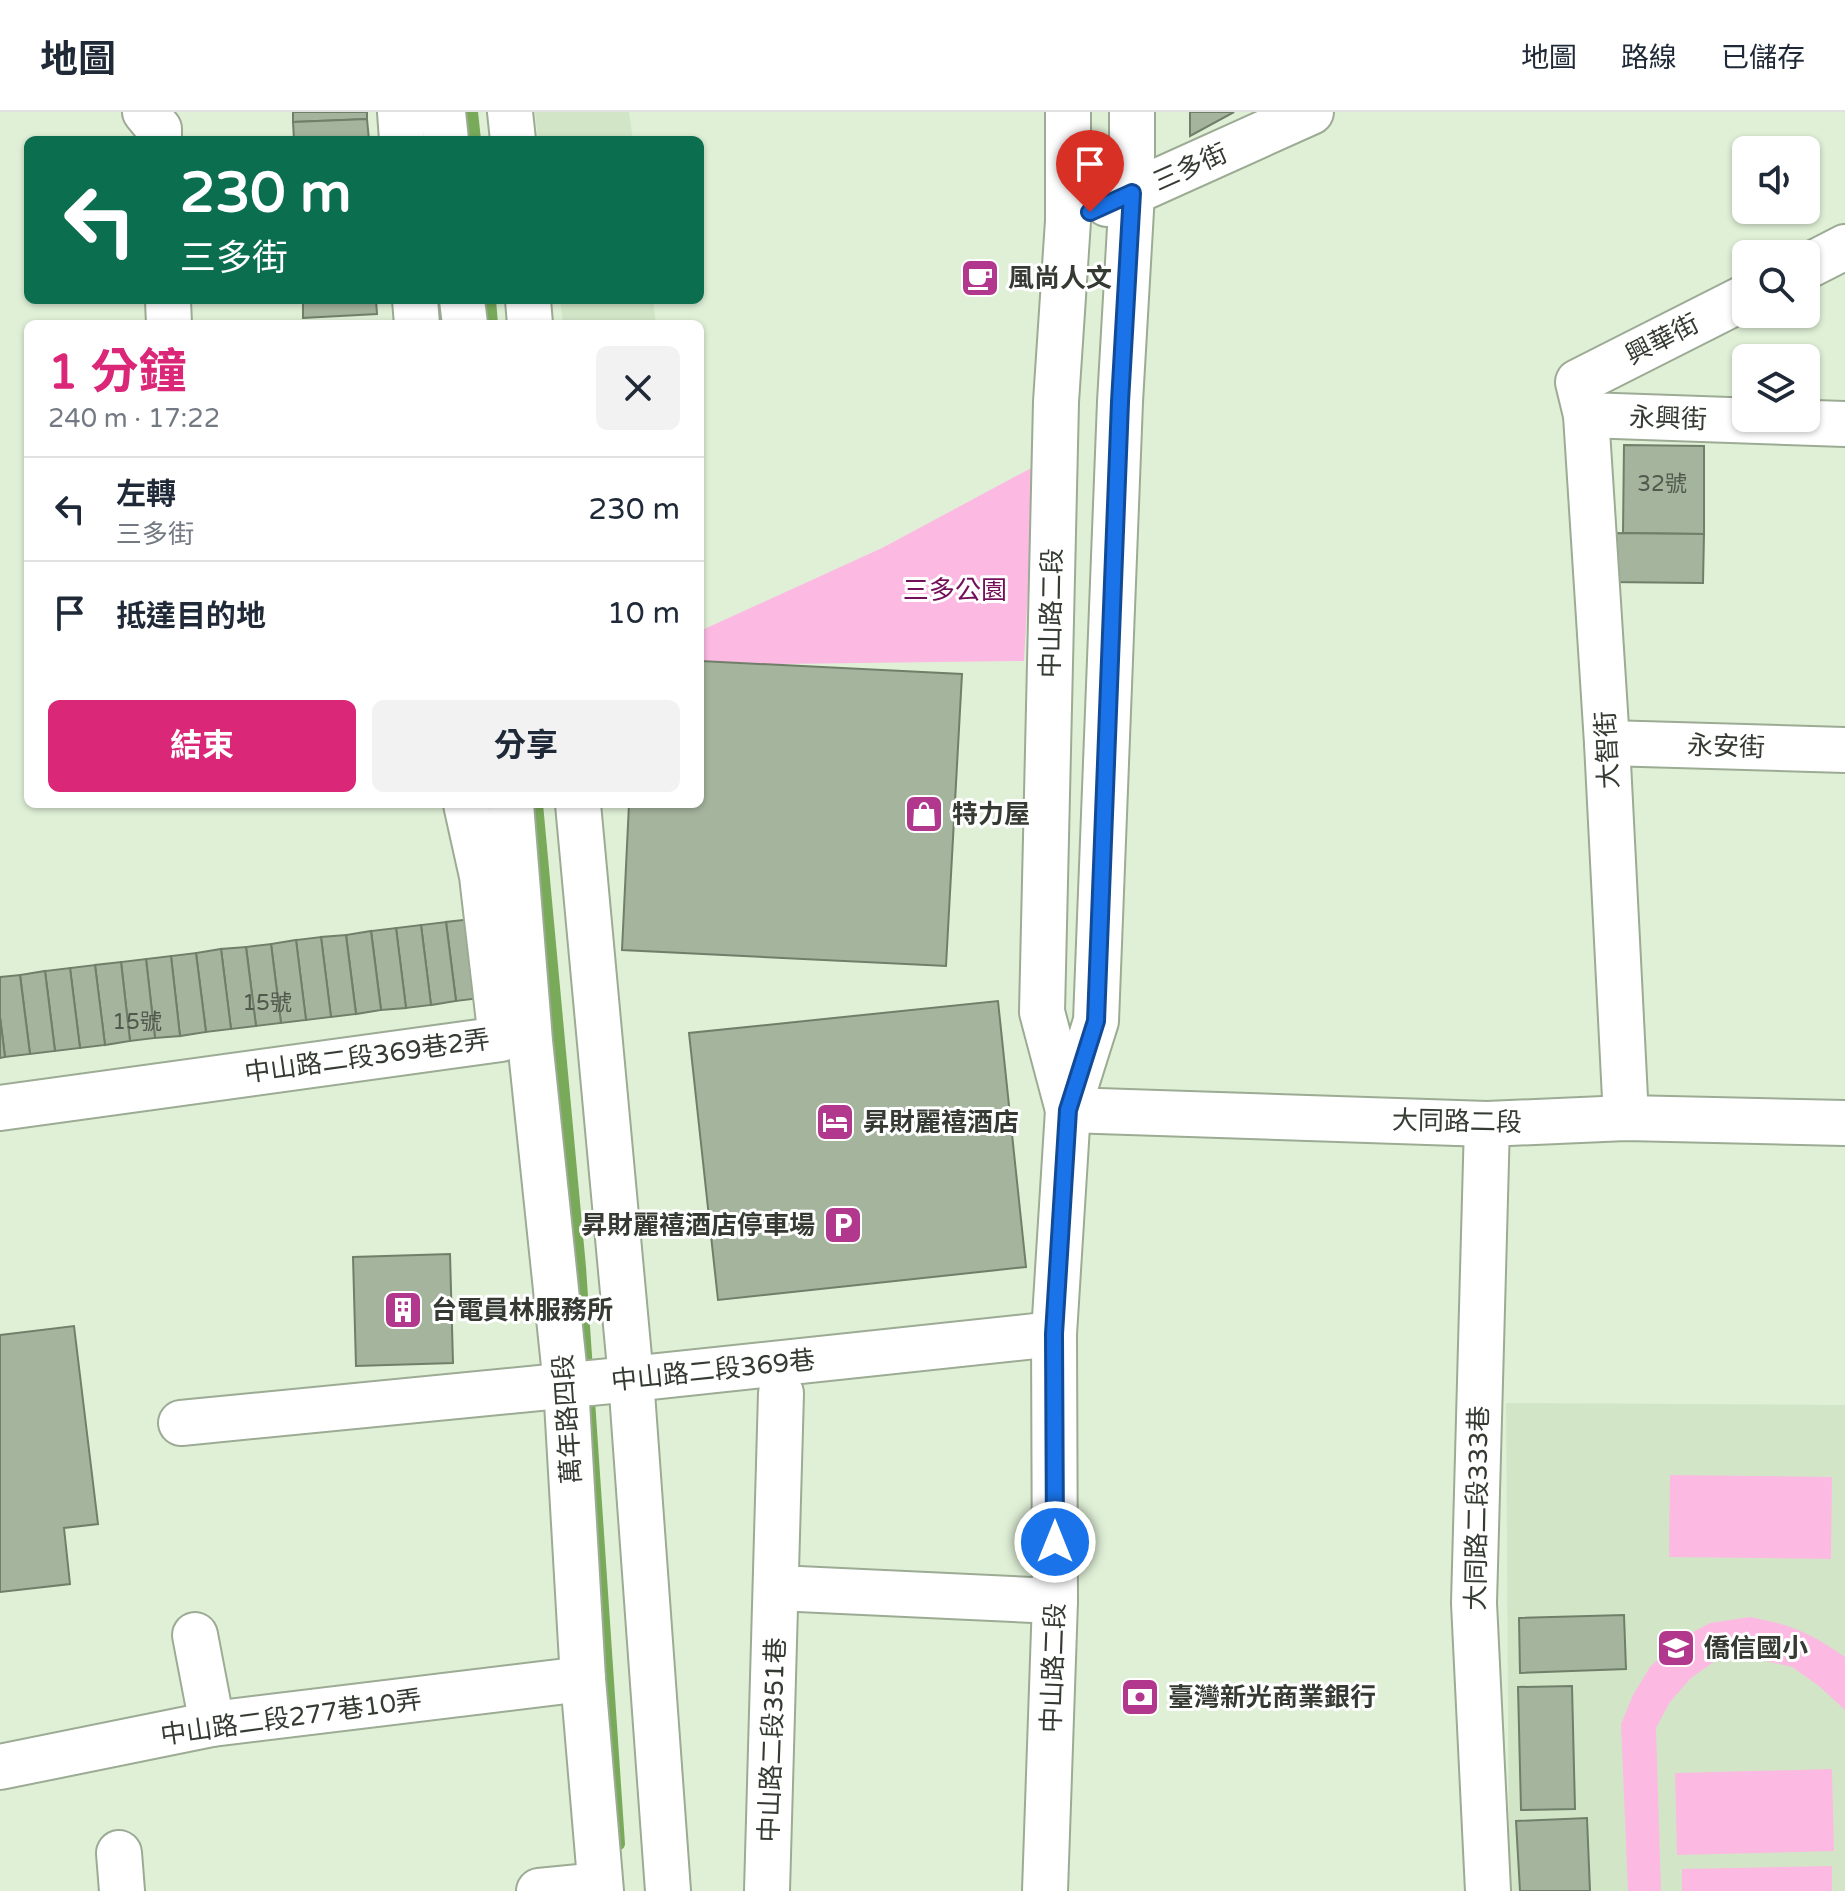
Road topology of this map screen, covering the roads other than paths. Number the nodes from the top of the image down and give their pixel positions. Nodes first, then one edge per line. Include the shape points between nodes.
1 (145, 112) edge
2 (400, 112) edge
3 (443, 112) edge
4 (510, 112) edge
5 (1068, 112) edge
6 (1132, 112) edge
7 (1311, 112) edge
8 (159, 136) edge
9 (402, 136) edge
10 (446, 136) edge
11 (513, 136) edge
12 (1132, 193) junction
13 (1068, 221) junction
14 (1845, 247) edge
15 (1820, 260) edge
16 (1732, 306) edge
17 (1582, 399) junction
18 (1845, 424) edge
19 (1607, 743) junction
20 (1845, 750) edge
21 (467, 808) edge
22 (511, 808) edge
23 (578, 808) edge
24 (0, 1108) edge
25 (1068, 1110) junction
26 (1626, 1118) junction
27 (1845, 1123) edge
28 (1487, 1124) junction
29 (1054, 1334) junction
30 (631, 1379) junction
31 (566, 1385) junction
32 (781, 1393) dead end
33 (181, 1423) dead end
34 (777, 1588) junction
35 (1055, 1601) junction
36 (195, 1635) dead end
37 (583, 1679) junction
38 (212, 1724) junction
39 (0, 1767) edge
40 (600, 1888) edge
41 (539, 1891) edge
42 (668, 1891) edge
43 (767, 1891) edge
44 (1045, 1891) edge
45 (1488, 1891) edge

1 - 8 street
2 - 9 street
3 - 10 street
4 - 11 street
5 - 13 street, 中山路二段
6 - 12 street, 中山路二段
7 - 12 street, 三多街
12 - 13 street, 三多街
12 - 25 street, 中山路二段 via 1096,1021
13 - 25 street, 中山路二段 via 1056,402 1042,1012
14 - 15 street
16 - 17 street, 興華街
17 - 18 street, 永興街
17 - 19 street, 大智街
19 - 20 street, 永安街
19 - 26 street, 大智街
21 - 24 street, 中山路二段369巷2弄 via 482,876 501,1039
22 - 31 street, 萬年路四段
23 - 30 street
25 - 28 street, 大同路二段
25 - 29 street, 中山路二段
26 - 27 street, 大同路二段
26 - 28 street, 大同路二段
28 - 45 street, 大同路二段333巷 via 1474,1603
29 - 30 street, 中山路二段369巷
29 - 35 street, 中山路二段
30 - 31 street, 中山路二段369巷
30 - 42 street
31 - 33 street, 中山路二段369巷
31 - 37 street, 萬年路四段
32 - 34 street, 中山路二段351巷
34 - 35 street
34 - 43 street, 中山路二段351巷
35 - 44 street, 中山路二段
36 - 38 street
37 - 38 street, 中山路二段277巷10弄
37 - 40 street, 萬年路四段
38 - 39 street, 中山路二段277巷10弄
40 - 41 street

